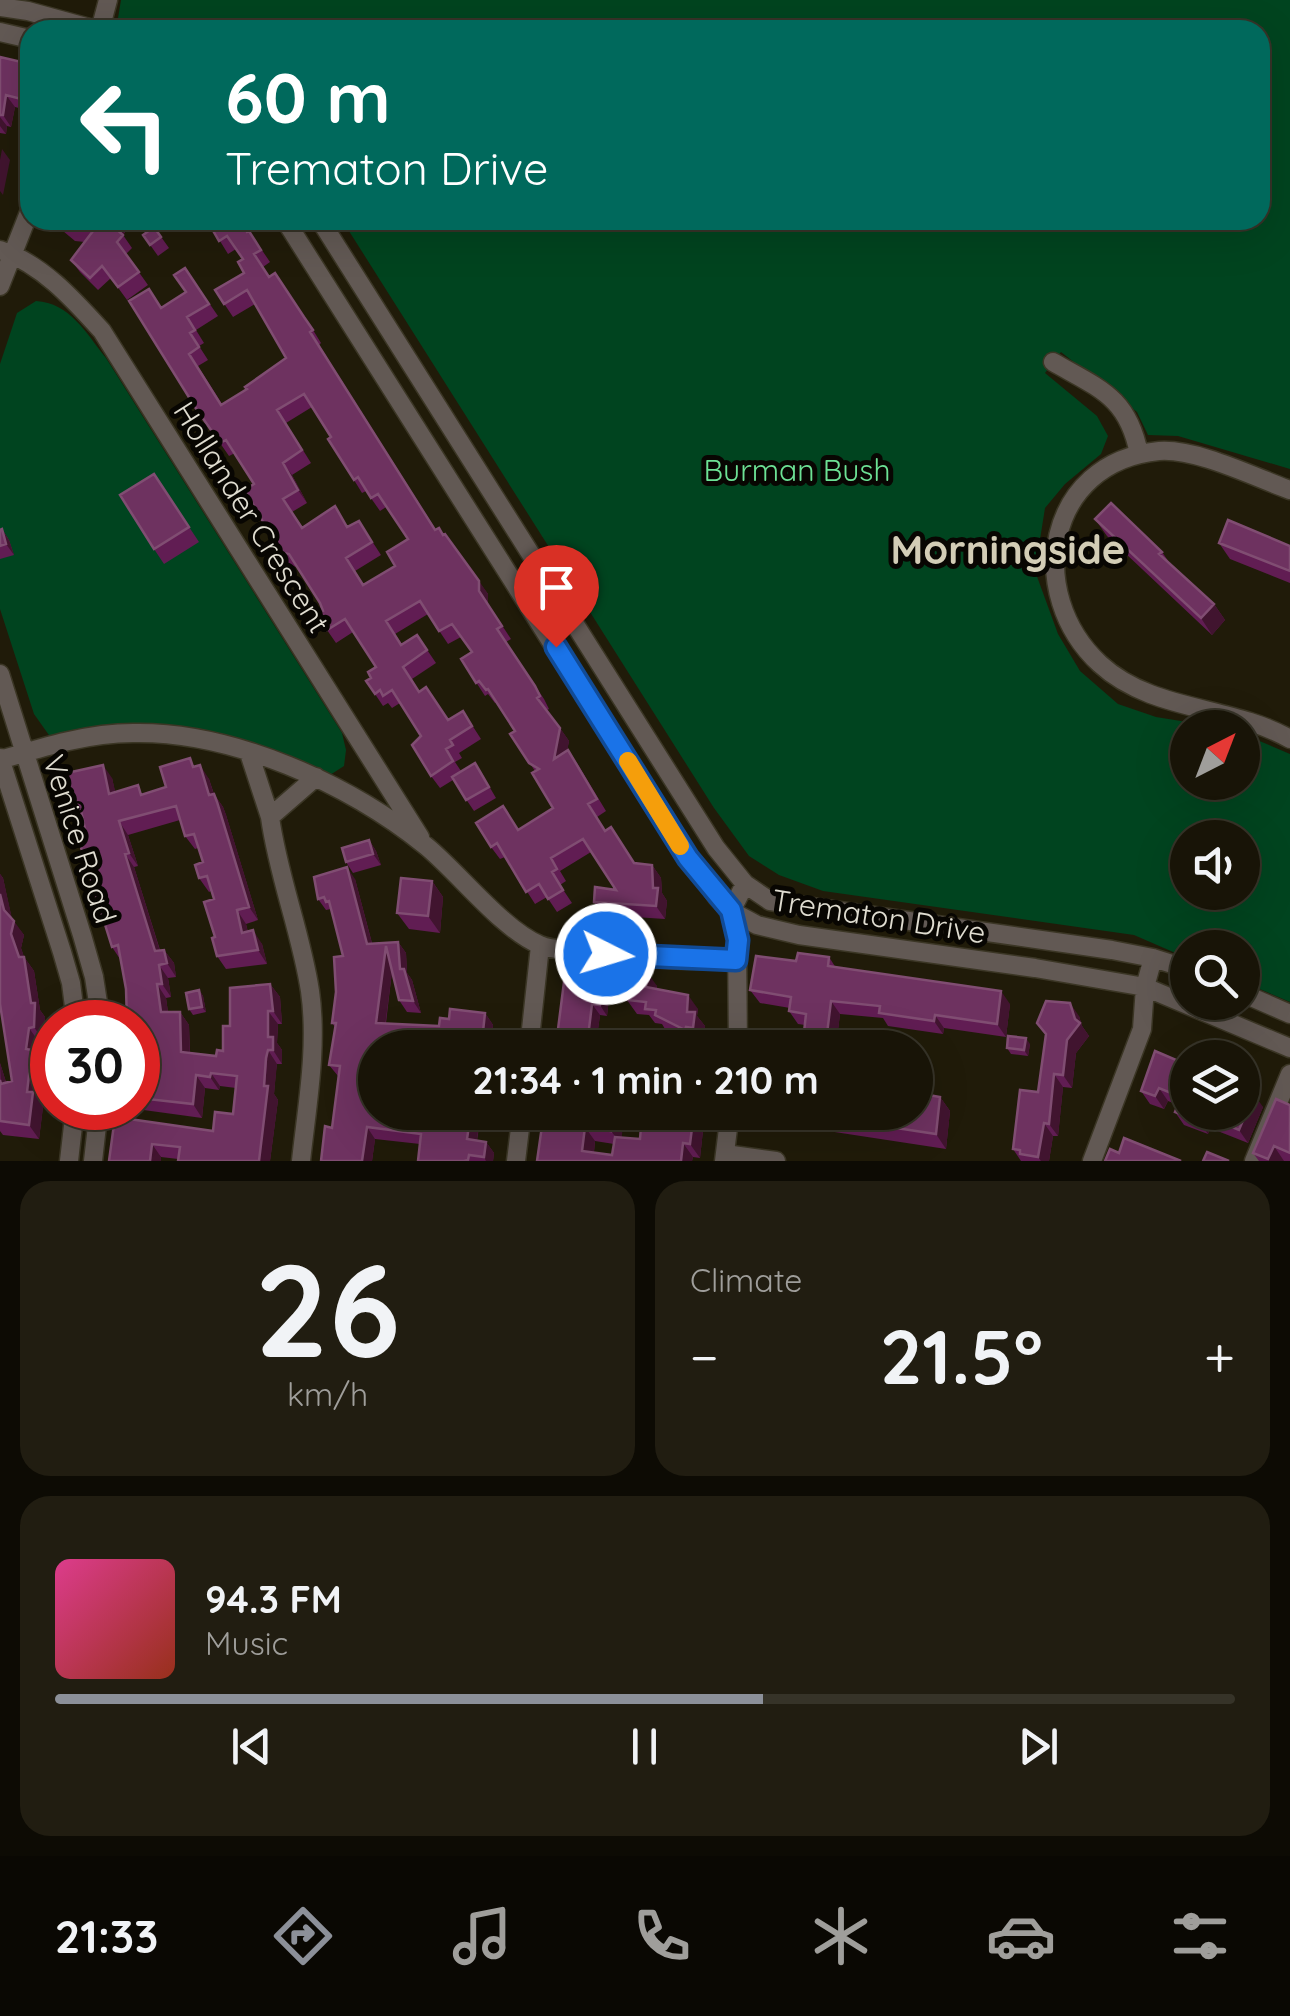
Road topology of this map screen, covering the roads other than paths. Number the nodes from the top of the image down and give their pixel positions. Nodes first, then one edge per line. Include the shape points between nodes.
1 (0, 7) edge
2 (61, 20) edge
3 (20, 228) edge
4 (291, 230) edge
5 (326, 230) edge
6 (6, 252) edge
7 (0, 286) edge
8 (408, 359) junction
9 (1054, 362) dead end
10 (382, 374) junction
11 (1139, 454) junction
12 (1290, 490) edge
13 (495, 497) junction
14 (469, 511) junction
15 (563, 605) junction
16 (538, 620) junction
17 (0, 674) edge
18 (1290, 740) edge
19 (23, 753) junction
20 (249, 754) junction
21 (658, 755) junction
22 (0, 759) edge
23 (634, 770) junction
24 (316, 777) junction
25 (270, 817) junction
26 (424, 844) junction
27 (745, 884) junction
28 (770, 901) junction
29 (731, 910) junction
30 (757, 924) junction
31 (954, 928) junction
32 (738, 940) junction
33 (540, 946) junction
34 (953, 957) junction
35 (1153, 958) junction
36 (736, 960) junction
37 (1170, 964) edge
38 (94, 977) junction
39 (71, 983) junction
40 (1146, 987) junction
41 (1169, 996) junction
42 (73, 1000) edge
43 (98, 1000) edge
44 (1260, 1001) edge
45 (1290, 1014) edge
46 (1142, 1029) junction
47 (531, 1030) edge
48 (739, 1030) edge
49 (1290, 1048) edge
50 (1290, 1074) edge
51 (74, 1130) edge
52 (97, 1130) edge
53 (520, 1130) edge
54 (728, 1130) edge
55 (725, 1158) edge
56 (70, 1161) edge
57 (93, 1161) edge
58 (302, 1161) edge
59 (516, 1161) edge
60 (776, 1161) edge
61 (1092, 1161) edge
62 (1254, 1161) edge

1 - 2 street
3 - 6 street
4 - 10 street, Trematon Drive
5 - 8 street, Trematon Drive
6 - 7 street
6 - 26 street, Hollander Crescent via 71,296 102,330
8 - 10 street
8 - 13 street, Trematon Drive
9 - 11 street via 1121,407
10 - 14 street, Trematon Drive
11 - 12 street via 1176,451
11 - 18 street via 1097,474 1065,514 1055,543 1055,578 1072,630 1119,680
13 - 14 street
13 - 15 street, Trematon Drive
14 - 16 street, Trematon Drive
15 - 16 street
15 - 21 street, Trematon Drive
16 - 23 street, Trematon Drive
17 - 19 street, Venice Road
19 - 20 street, Hollander Crescent via 133,732
19 - 22 street, Hollander Crescent
19 - 38 street, Venice Road
20 - 24 street, Hollander Crescent
20 - 25 street
21 - 23 street
21 - 27 street, Trematon Drive
22 - 39 street, Venice Road
23 - 29 street, Trematon Drive via 688,858
24 - 25 street
24 - 26 street, Hollander Crescent
25 - 58 street via 310,995 314,1040
26 - 33 street, Hollander Crescent
27 - 28 street, Trematon Drive
27 - 29 street
28 - 30 street
28 - 31 street, Trematon Drive
29 - 30 street, Trematon Drive
29 - 32 street
30 - 32 street
30 - 34 street, Trematon Drive
31 - 34 street
31 - 35 street, Trematon Drive
32 - 36 street
33 - 36 street
33 - 47 street
34 - 40 street, Trematon Drive
35 - 37 street, Trematon Drive
35 - 40 street
36 - 48 street
38 - 39 street
38 - 43 street, Venice Road
39 - 42 street, Venice Road
40 - 41 street, Trematon Drive
40 - 46 street
41 - 46 street
41 - 49 street, Trematon Drive
44 - 45 street
46 - 61 street
50 - 62 street
51 - 56 street
52 - 57 street
53 - 59 street
54 - 55 street
55 - 60 street

